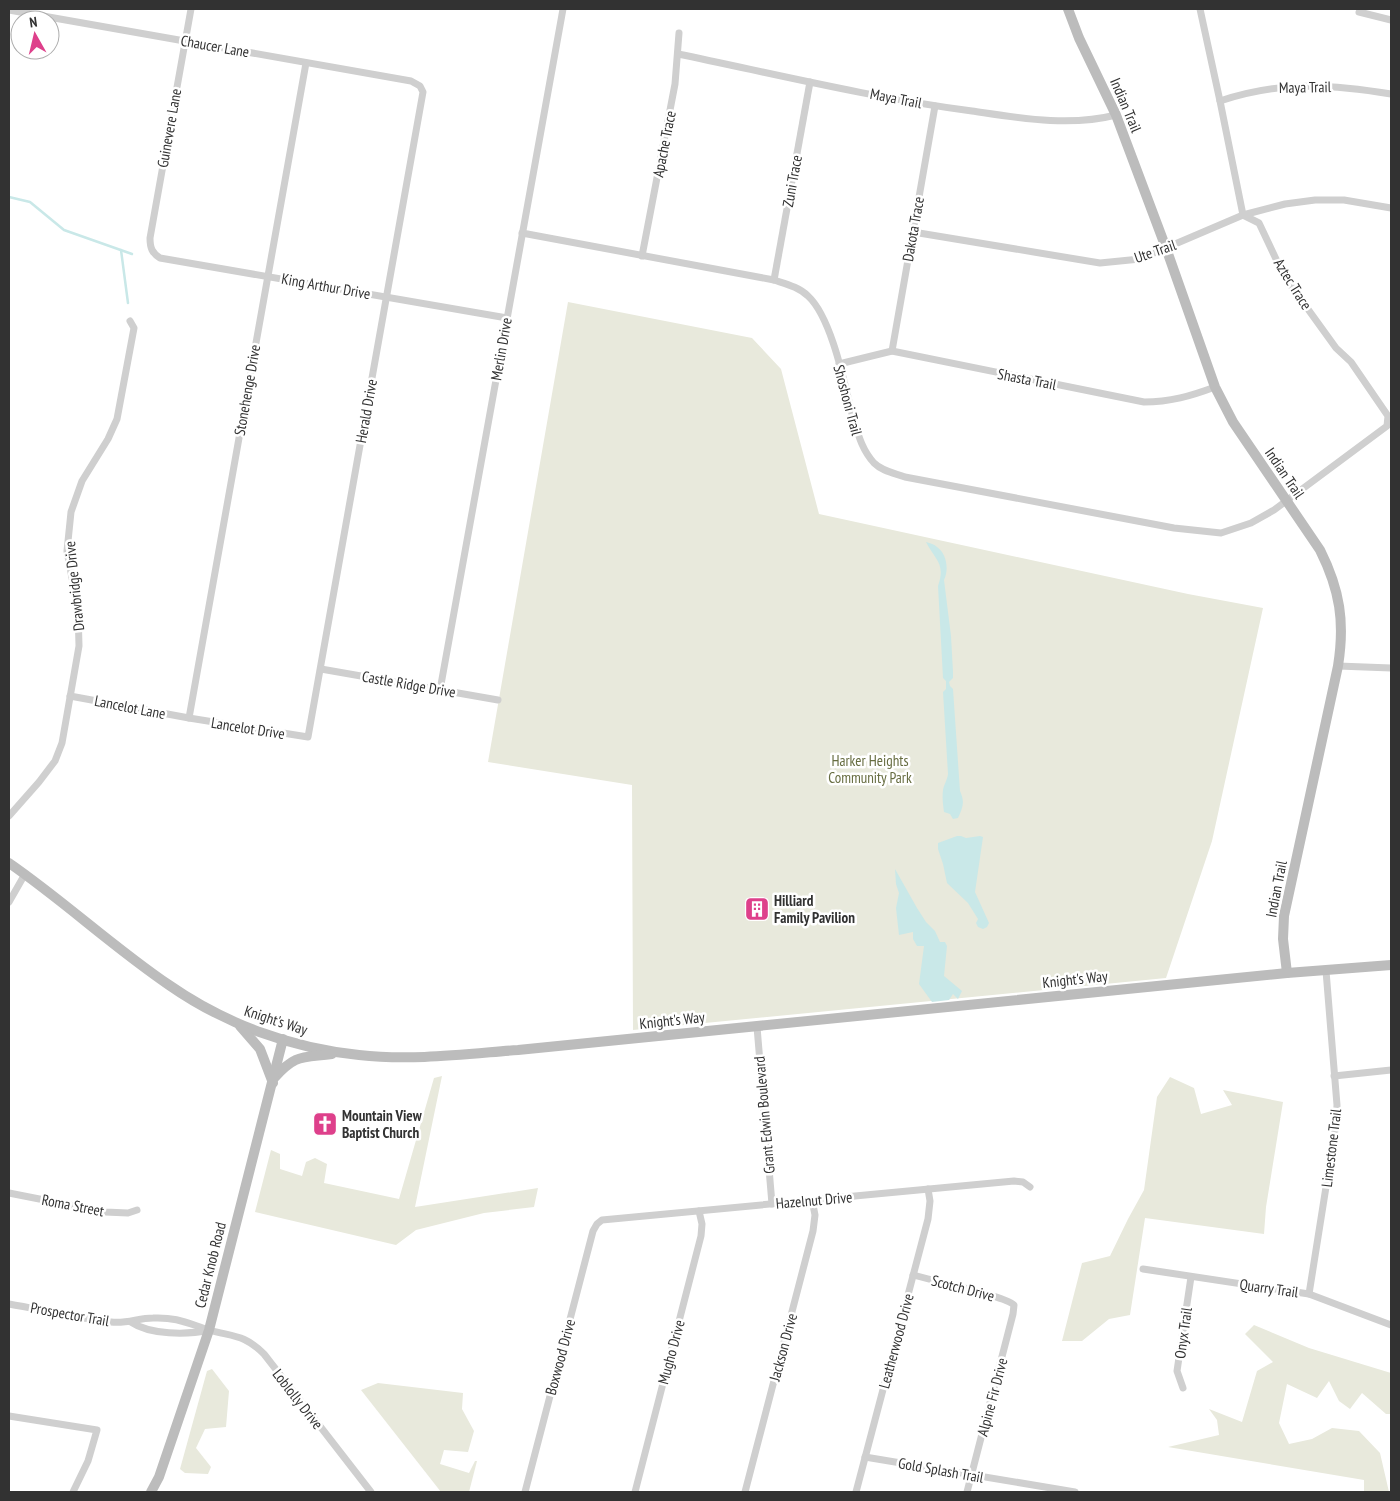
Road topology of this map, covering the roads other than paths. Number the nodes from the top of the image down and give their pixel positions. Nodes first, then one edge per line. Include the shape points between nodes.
1 (191, 9) edge
2 (563, 9) edge
3 (1068, 9) edge
4 (1200, 9) edge
5 (9, 10) edge
6 (1359, 12) dead end
7 (1391, 20) edge
8 (679, 32) dead end
9 (185, 41) junction
10 (678, 54) junction
11 (306, 63) junction
12 (810, 82) junction
13 (420, 86) joint
14 (1391, 94) edge
15 (1220, 102) junction
16 (935, 106) junction
17 (1116, 115) junction
18 (1391, 208) edge
19 (1243, 215) junction
20 (913, 232) junction
21 (522, 233) junction
22 (150, 247) joint
23 (1166, 248) junction
24 (642, 256) junction
25 (268, 276) junction
26 (774, 280) junction
27 (386, 297) junction
28 (506, 318) junction
29 (130, 321) dead end
30 (892, 351) junction
31 (839, 364) junction
32 (1215, 387) junction
33 (1285, 500) junction
34 (1338, 666) junction
35 (1391, 668) edge
36 (321, 669) junction
37 (440, 690) junction
38 (70, 696) junction
39 (498, 700) dead end
40 (189, 718) junction
41 (308, 737) joint
42 (9, 816) edge
43 (9, 863) edge
44 (25, 874) junction
45 (9, 902) edge
46 (1391, 965) edge
47 (1326, 971) junction
48 (1287, 973) junction
49 (239, 1026) junction
50 (757, 1027) junction
51 (283, 1040) junction
52 (338, 1053) junction
53 (1391, 1070) edge
54 (1334, 1076) junction
55 (273, 1081) junction
56 (1030, 1187) dead end
57 (928, 1189) junction
58 (9, 1193) edge
59 (812, 1200) junction
60 (772, 1204) junction
61 (136, 1210) dead end
62 (699, 1211) junction
63 (597, 1224) joint
64 (1143, 1269) dead end
65 (913, 1276) junction
66 (1191, 1277) junction
67 (1309, 1294) junction
68 (1012, 1302) joint
69 (9, 1304) edge
70 (131, 1322) junction
71 (1391, 1325) edge
72 (209, 1330) junction
73 (1182, 1388) dead end
74 (9, 1416) edge
75 (865, 1456) junction
76 (972, 1475) junction
77 (73, 1492) edge
78 (151, 1492) edge
79 (371, 1492) edge
80 (525, 1492) edge
81 (635, 1492) edge
82 (745, 1492) edge
83 (856, 1492) edge
84 (967, 1492) edge
85 (1075, 1492) edge

1 - 9 street, Guinevere Lane
2 - 21 street, Merlin Drive
3 - 17 main road, Indian Trail
4 - 15 street
5 - 9 street, Chaucer Lane
6 - 7 street
8 - 10 street, Apache Trace
9 - 11 street, Chaucer Lane
9 - 22 street, Guinevere Lane
10 - 12 street, Maya Trail
10 - 24 street, Apache Trace
11 - 13 street, Chaucer Lane via 411,81
11 - 25 street, Stonehenge Drive
12 - 16 street, Maya Trail
12 - 26 street, Zuni Trace
13 - 27 street, Herald Drive via 422,92
14 - 15 street, Maya Trail via 1338,86 1282,87 1260,89
15 - 19 street
16 - 17 street, Maya Trail via 1061,121
16 - 20 street, Dakota Trace
17 - 23 main road, Indian Trail
18 - 19 street, Ute Trail via 1344,200 1315,200
19 - 23 street, Ute Trail
19 - 33 street, Aztec Trace via 1259,224 1284,276 1388,416 1387,426
20 - 23 street, Ute Trail via 1100,263 1140,259
20 - 30 street, Dakota Trace
21 - 24 street, Shoshoni Trail
21 - 28 street, Merlin Drive
22 - 25 street, King Arthur Drive via 160,258
23 - 32 main road, Indian Trail
24 - 26 street, Shoshoni Trail
25 - 27 street, King Arthur Drive
25 - 40 street, Stonehenge Drive
26 - 31 street, Shoshoni Trail via 800,290 817,306
27 - 28 street, King Arthur Drive
27 - 36 street, Herald Drive
28 - 37 street, Merlin Drive
29 - 38 street, Drawbridge Drive via 134,328 117,419 82,481 71,512 67,551 80,627
30 - 31 street, Shasta Trail
30 - 32 street, Shasta Trail via 1144,402 1178,400
31 - 33 street, Shoshoni Trail via 860,442 875,464 905,477 1204,532 1221,533 1238,528
32 - 33 main road, Indian Trail via 1233,422
33 - 34 main road, Indian Trail via 1320,550 1336,590 1342,624
34 - 35 street
34 - 48 main road, Indian Trail via 1284,916
36 - 37 street, Castle Ridge Drive
36 - 41 street, Herald Drive
37 - 39 street, Castle Ridge Drive
38 - 40 street, Lancelot Lane
38 - 42 street, Drawbridge Drive via 62,743 55,760
40 - 41 street, Lancelot Drive
43 - 44 main road, Knight's Way
44 - 45 street
44 - 49 main road, Knight's Way via 169,985
46 - 47 main road, Knight's Way
47 - 48 main road, Knight's Way
47 - 54 street, Limestone Trail
48 - 50 main road, Knight's Way
49 - 51 main road, Knight's Way
49 - 55 main road via 260,1049
50 - 52 main road, Knight's Way via 461,1055 390,1057
50 - 60 street, Grant Edwin Boulevard
51 - 52 main road, Knight's Way
51 - 55 main road, Cedar Knob Road
52 - 55 main road via 299,1058 286,1065
53 - 54 street
54 - 67 street, Limestone Trail via 1336,1124
55 - 72 main road, Cedar Knob Road
56 - 57 street, Hazelnut Drive via 1014,1181
57 - 59 street, Hazelnut Drive
57 - 65 street, Leatherwood Drive via 928,1219
58 - 61 street, Roma Street via 105,1212
59 - 60 street, Hazelnut Drive
59 - 82 street, Jackson Drive via 815,1215 813,1231
60 - 62 street, Hazelnut Drive
62 - 63 street, Hazelnut Drive via 602,1220
62 - 81 street, Mugho Drive via 701,1236
63 - 80 street, Boxwood Drive
64 - 66 street, Quarry Trail
65 - 68 street, Scotch Drive
65 - 75 street, Leatherwood Drive
66 - 67 street, Quarry Trail
66 - 73 street, Onyx Trail via 1177,1371
67 - 71 street, Quarry Trail
68 - 76 street, Alpine Fir Drive via 1015,1310
69 - 70 street, Prospector Trail via 112,1322
70 - 72 street, Prospector Trail via 150,1330 194,1333
70 - 72 street, Prospector Trail via 145,1318 174,1319
72 - 78 main road, Cedar Knob Road
72 - 79 street, Loblolly Drive via 248,1340 257,1347
74 - 77 street via 97,1430 88,1462
75 - 76 street, Gold Splash Trail
75 - 83 street, Leatherwood Drive
76 - 84 street, Alpine Fir Drive
76 - 85 street, Gold Splash Trail

